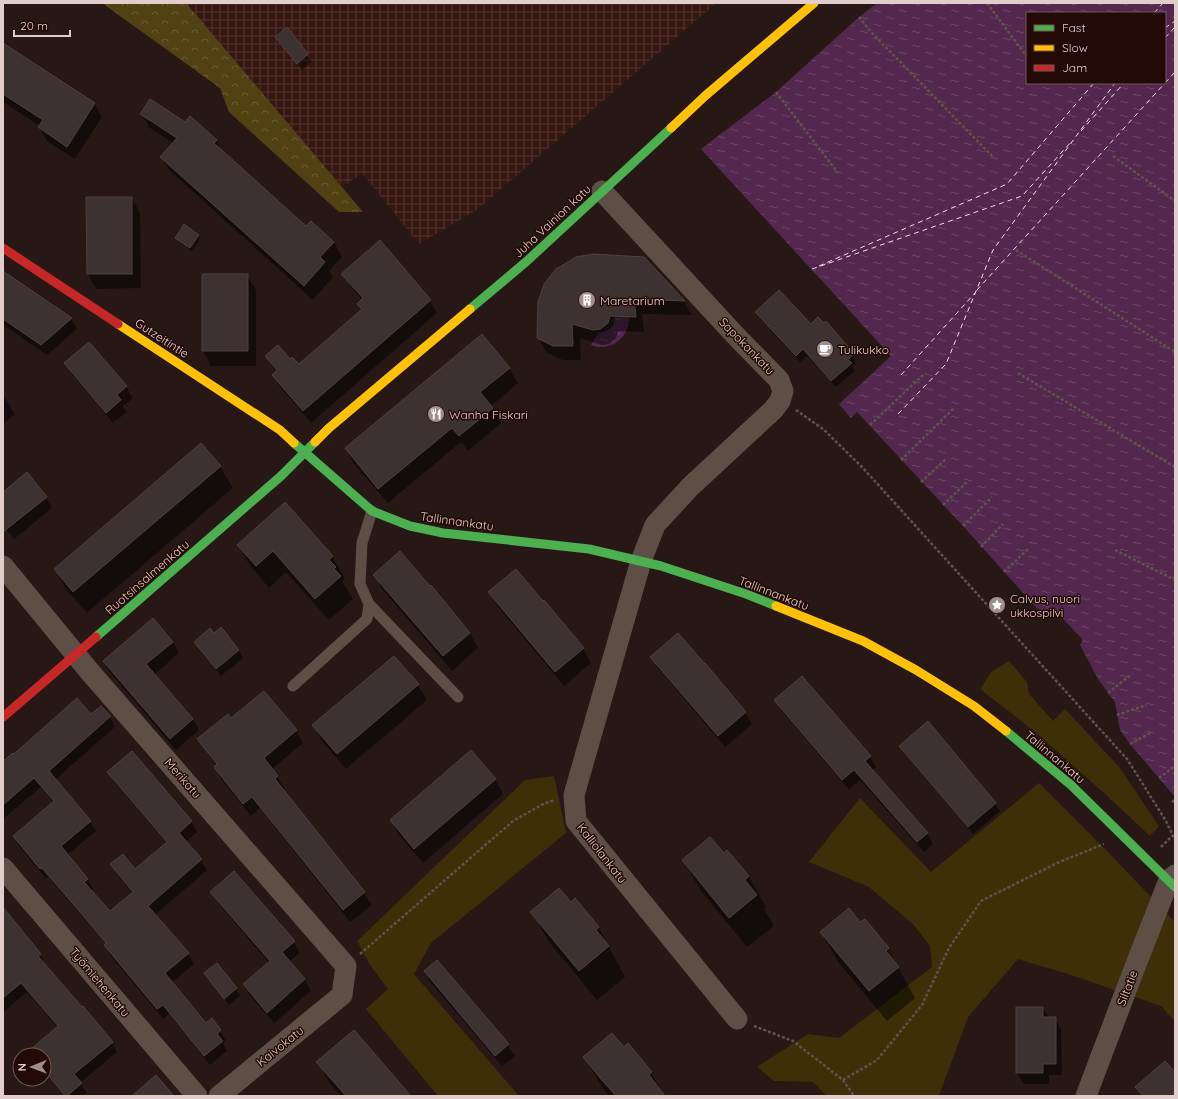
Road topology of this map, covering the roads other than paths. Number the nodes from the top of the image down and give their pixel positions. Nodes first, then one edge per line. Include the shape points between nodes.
1 (814, 3) edge
2 (602, 191) junction
3 (3, 248) edge
4 (304, 453) junction
5 (372, 510) junction
6 (641, 561) junction
7 (3, 566) edge
8 (369, 604) junction
9 (76, 655) junction
10 (293, 686) dead end
11 (458, 697) dead end
12 (3, 717) edge
13 (3, 868) edge
14 (1173, 881) edge
15 (342, 995) joint
16 (737, 1019) road end
17 (197, 1096) edge
18 (219, 1096) edge
19 (1086, 1096) edge

1 - 2 street, Juha Vainion katu via 705,96
2 - 4 street, Juha Vainion katu via 527,261 329,428
2 - 6 street, Sapokankatu via 779,380 783,391 780,401 773,410 690,487 655,525
3 - 4 street, Gutzeitintie via 280,430
4 - 5 street, Tallinnankatu
4 - 9 street, Ruotsinsalmenkatu
5 - 6 street, Tallinnankatu via 410,526 443,533 589,549
5 - 8 lane via 362,543 360,584
6 - 14 street, Tallinnankatu via 746,594 806,617 863,641 916,670 974,706 1008,733 1071,785
6 - 16 street, Kalliolankatu via 574,795 576,821
7 - 9 street, Merikatu
8 - 10 lane via 367,619
8 - 11 lane
9 - 12 street, Ruotsinsalmenkatu
9 - 15 street, Merikatu via 346,966
13 - 17 street, Työmiehenkatu
14 - 19 street, Siltatie via 1133,972
15 - 18 street, Kaivokatu

